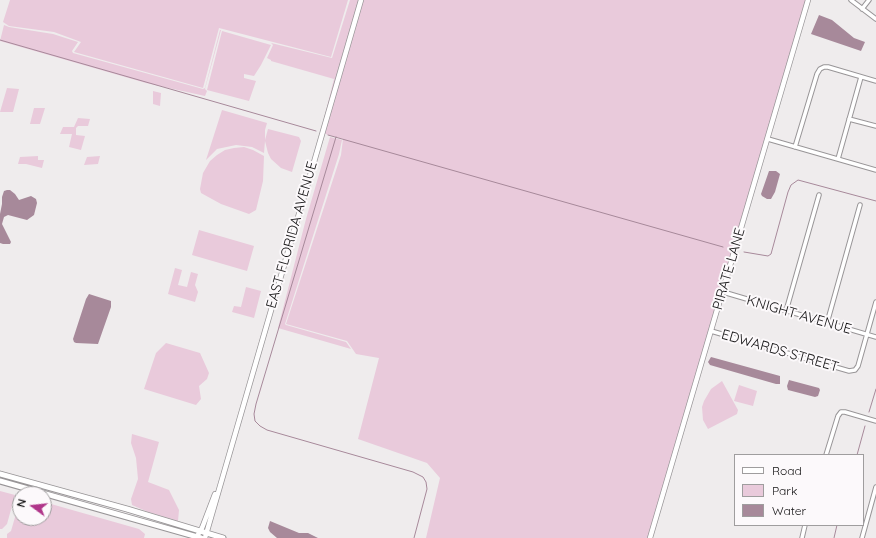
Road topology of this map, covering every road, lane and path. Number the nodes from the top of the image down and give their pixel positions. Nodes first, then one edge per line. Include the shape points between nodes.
1 (361, 0) edge
2 (808, 0) edge
3 (851, 0) edge
4 (869, 0) edge
5 (862, 9) junction
6 (876, 19) edge
7 (861, 77) junction
8 (876, 81) edge
9 (849, 118) junction
10 (876, 126) edge
11 (768, 139) junction
12 (795, 147) junction
13 (838, 159) junction
14 (876, 170) edge
15 (819, 194) dead end
16 (860, 205) dead end
17 (723, 292) junction
18 (876, 302) edge
19 (786, 311) junction
20 (827, 323) junction
21 (711, 331) junction
22 (867, 334) junction
23 (876, 337) edge
24 (876, 421) edge
25 (826, 454) edge
26 (0, 474) edge
27 (0, 481) edge
28 (876, 487) edge
29 (805, 526) edge
30 (201, 536) edge
31 (223, 538) edge
32 (650, 538) edge
33 (802, 538) edge
34 (862, 538) edge

1 - 30 street, EAST FLORIDA AVENUE via 224,470
2 - 11 street, PIRATE LANE
3 - 5 street
4 - 5 street
5 - 6 street
7 - 8 street
7 - 9 street
7 - 12 street via 824,67 818,70
9 - 10 street
9 - 13 street
11 - 12 street
11 - 17 street, PIRATE LANE
12 - 13 street
13 - 14 street
15 - 19 street
16 - 20 street
17 - 19 street, KNIGHT AVENUE
17 - 21 street, PIRATE LANE
18 - 22 street
19 - 20 street, KNIGHT AVENUE
20 - 22 street, KNIGHT AVENUE
21 - 22 street, EDWARDS STREET via 850,371 858,366
21 - 32 street, PIRATE LANE
22 - 23 street, KNIGHT AVENUE
24 - 25 street via 841,412
26 - 30 main road via 127,509
27 - 30 main road
28 - 34 street
29 - 33 street
30 - 31 main road

